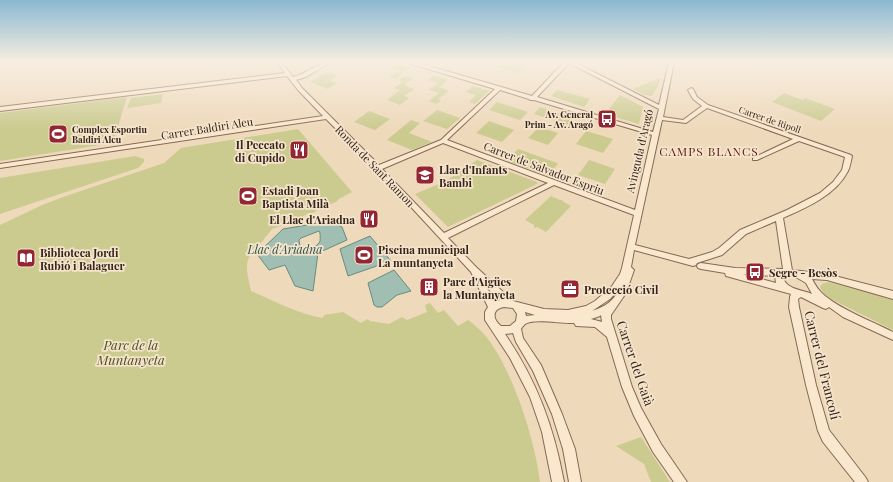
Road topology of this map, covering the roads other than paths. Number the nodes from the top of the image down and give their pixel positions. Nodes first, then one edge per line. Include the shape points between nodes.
1 (202, 84) edge
2 (296, 84) edge
3 (485, 84) edge
4 (546, 84) edge
5 (615, 84) edge
6 (667, 84) edge
7 (498, 89) junction
8 (691, 90) dead end
9 (532, 99) junction
10 (706, 106) junction
11 (661, 108) junction
12 (0, 109) edge
13 (327, 117) junction
14 (659, 118) junction
15 (273, 125) junction
16 (654, 134) junction
17 (800, 138) junction
18 (444, 141) junction
19 (755, 159) dead end
20 (0, 166) edge
21 (378, 168) junction
22 (0, 170) edge
23 (553, 182) junction
24 (780, 217) junction
25 (637, 218) junction
26 (443, 236) junction
27 (634, 248) junction
28 (688, 262) junction
29 (702, 266) junction
30 (473, 269) junction
31 (785, 272) junction
32 (799, 274) junction
33 (845, 282) junction
34 (615, 285) junction
35 (811, 287) junction
36 (788, 290) junction
37 (801, 294) junction
38 (893, 295) edge
39 (513, 305) junction
40 (492, 307) junction
41 (609, 310) junction
42 (851, 316) junction
43 (531, 319) junction
44 (519, 325) junction
45 (495, 326) junction
46 (893, 336) edge
47 (613, 341) junction
48 (558, 482) edge
49 (575, 482) edge
50 (681, 482) edge
51 (862, 482) edge

1 - 12 street
2 - 13 street, Ronda de Sant Ramon
3 - 7 street
4 - 9 street
5 - 11 street
6 - 11 street, Avinguda d'Aragó
7 - 9 street
7 - 18 street
8 - 10 street, Carrer de Ripoll via 695,98
9 - 16 street
10 - 14 street via 684,122
10 - 17 street, Carrer de Ripoll
11 - 14 street, Avinguda d'Aragó
13 - 15 street, Carrer Baldiri Aleu
13 - 21 street, Ronda de Sant Ramon
14 - 16 street, Avinguda d'Aragó
15 - 20 street, Carrer Baldiri Aleu
15 - 22 street, Carrer Baldiri Aleu via 265,129
16 - 25 street, Avinguda d'Aragó
17 - 19 street
17 - 24 street, Carrer de Ripoll via 849,156 848,165 842,177 810,202
18 - 21 street
18 - 23 street, Carrer de Salvador Espriu
21 - 26 street, Ronda de Sant Ramon
23 - 25 street, Carrer de Salvador Espriu
23 - 26 street
24 - 28 street via 741,233 718,253
24 - 31 street
25 - 27 street, Avinguda d'Aragó via 631,245
25 - 34 street, Avinguda d'Aragó via 630,225
26 - 30 street, Ronda de Sant Ramon
27 - 28 street
27 - 34 street, Avinguda d'Aragó via 630,248 623,277
27 - 41 street, Avinguda d'Aragó via 628,281 618,301
28 - 29 street
29 - 31 street via 735,271
29 - 36 street
30 - 39 street, Ronda de Sant Ramon
30 - 40 street, Ronda de Sant Ramon
31 - 32 street
31 - 36 street via 779,276 780,282
32 - 33 street
32 - 35 street
33 - 35 street via 824,279
33 - 38 street
34 - 39 street, Avinguda d'Aragó via 604,301 589,309 572,313 544,313
35 - 37 street via 811,292
35 - 42 street via 826,302
36 - 37 street
37 - 42 street
37 - 51 street, Carrer del Francolí via 794,297 794,307 824,431
39 - 40 street via 500,303
39 - 44 street, Ronda de Sant Ramon via 523,315
40 - 45 street, Ronda de Sant Ramon via 489,318
41 - 43 street via 574,319
41 - 47 street, Carrer del Gaià via 606,319
42 - 46 street
43 - 44 street
43 - 47 street via 562,324 595,323 607,331
44 - 45 street via 503,330
44 - 49 street, Ronda de Sant Ramon via 519,339 536,368 557,414 569,449
45 - 48 street, Ronda de Sant Ramon via 530,385 548,434
47 - 50 street, Carrer del Gaià via 637,412 666,463

